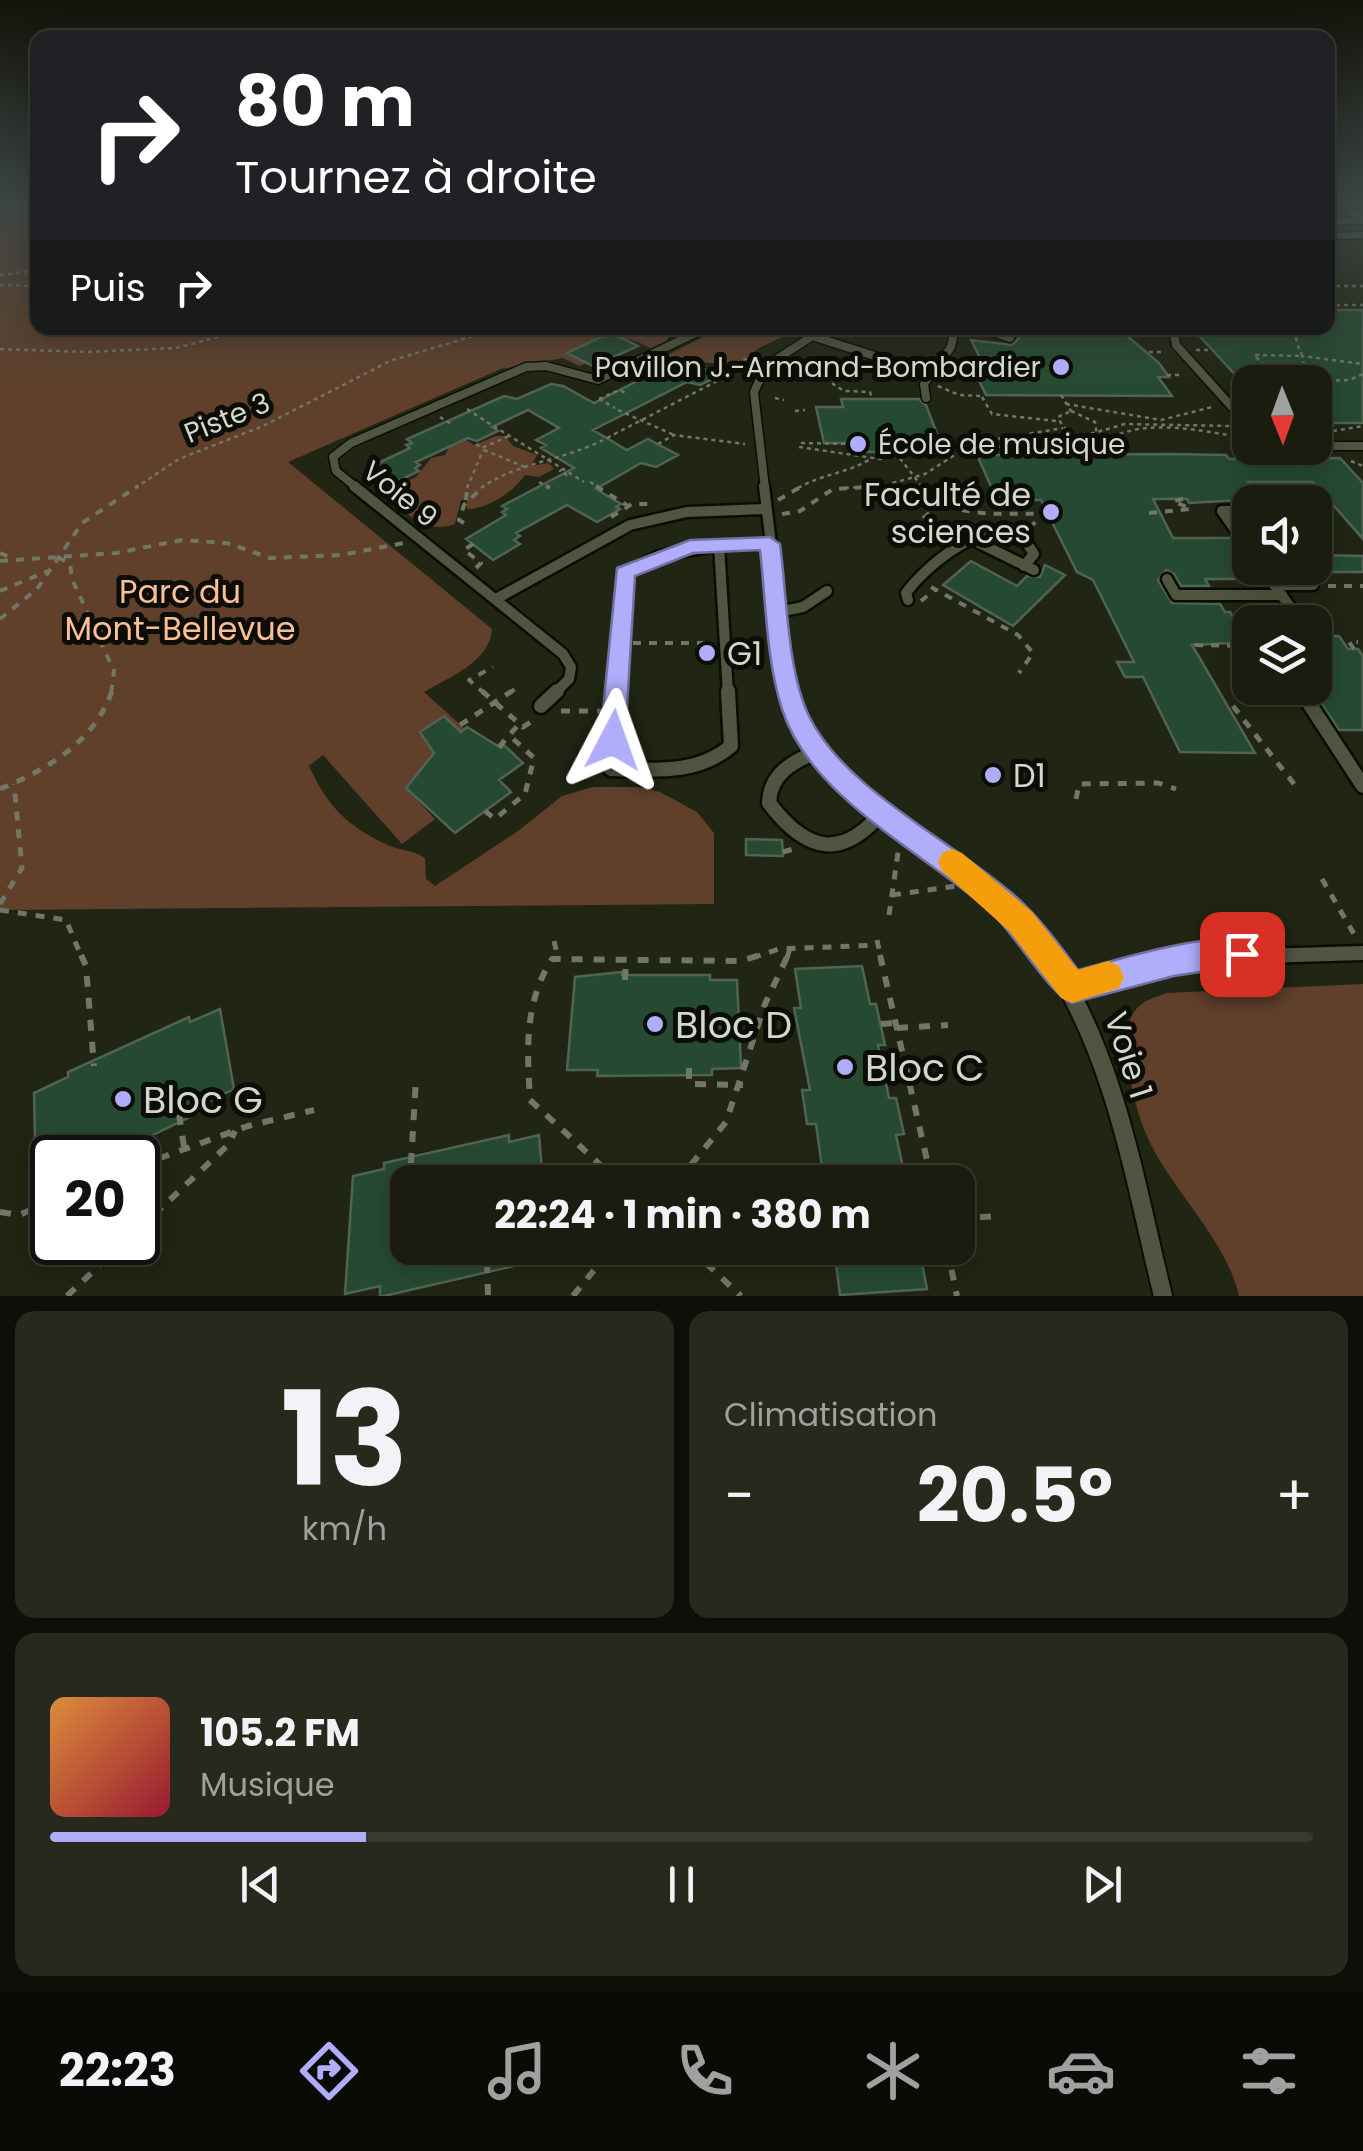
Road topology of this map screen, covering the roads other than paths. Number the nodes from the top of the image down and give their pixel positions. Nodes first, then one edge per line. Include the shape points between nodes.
1 (691, 335) edge
2 (808, 335) edge
3 (954, 335) edge
4 (979, 335) edge
5 (1002, 335) edge
6 (1174, 335) edge
7 (811, 336) junction
8 (1010, 338) dead end
9 (977, 340) dead end
10 (931, 374) junction
11 (926, 398) dead end
12 (1232, 413) edge
13 (1332, 446) edge
14 (1363, 446) edge
15 (775, 508) junction
16 (1232, 510) edge
17 (1232, 525) edge
18 (969, 538) junction
19 (719, 544) junction
20 (770, 544) junction
21 (1167, 580) dead end
22 (1274, 585) edge
23 (1315, 585) road end
24 (1278, 590) junction
25 (827, 591) dead end
26 (1237, 596) junction
27 (496, 599) junction
28 (908, 600) dead end
29 (1243, 605) edge
30 (1289, 605) edge
31 (778, 612) junction
32 (1309, 705) edge
33 (540, 706) dead end
34 (816, 752) junction
35 (1363, 786) edge
36 (882, 811) junction
37 (1363, 953) edge
38 (1072, 987) junction
39 (1163, 1296) edge

1 - 27 lane, Voie 9 via 594,380 553,365 530,366 350,442 333,457 336,472
2 - 7 lane
3 - 10 lane
4 - 9 lane
5 - 8 lane
6 - 12 lane
7 - 10 lane
7 - 15 lane, Voie 1 via 768,364 755,385
10 - 11 lane
13 - 14 lane
15 - 20 lane, Voie 1
15 - 27 lane via 687,512 630,525
16 - 17 lane via 1222,510
18 - 18 lane via 1029,568 1034,554 1024,539 1000,533
18 - 28 lane via 915,581
19 - 19 lane via 672,552 625,573 611,769 688,766 728,750
19 - 20 lane
20 - 31 lane, Voie 1
21 - 26 lane via 1176,595
22 - 24 lane
23 - 24 lane
24 - 26 lane
24 - 30 lane
25 - 31 lane via 803,607
26 - 29 lane
27 - 33 lane via 569,663 568,683
31 - 34 lane, Voie 1 via 788,692
32 - 35 lane
34 - 36 lane, Voie 1
34 - 36 lane via 771,786 770,804 782,818 813,843 837,848 858,838
36 - 38 lane, Voie 1 via 1004,905
37 - 38 lane via 1203,957
38 - 39 lane, Voie 1 via 1103,1062

